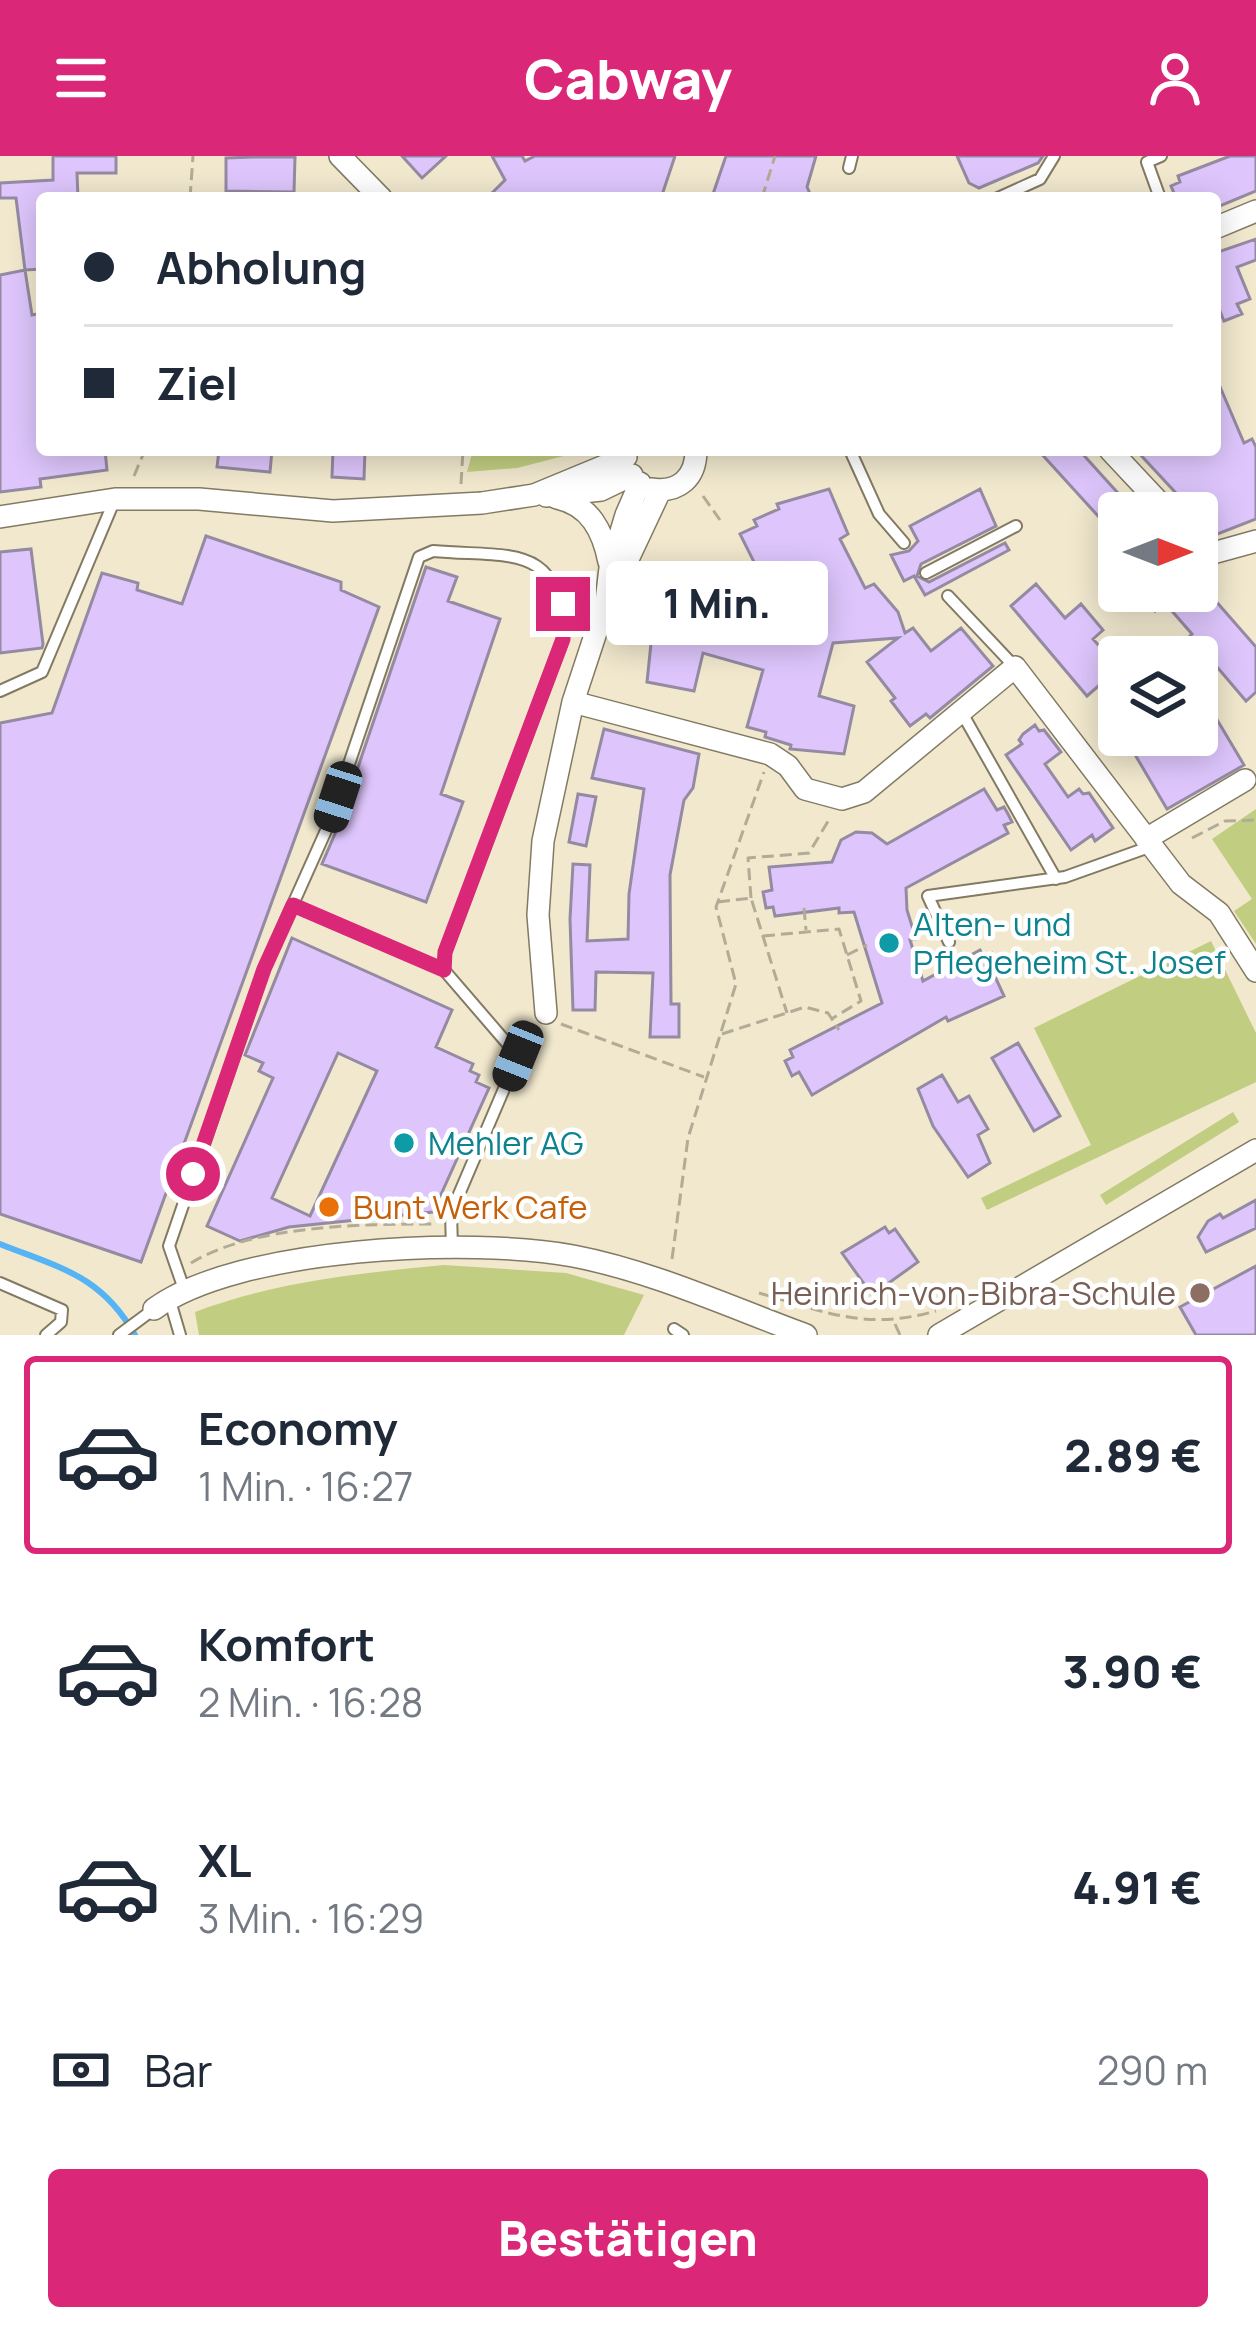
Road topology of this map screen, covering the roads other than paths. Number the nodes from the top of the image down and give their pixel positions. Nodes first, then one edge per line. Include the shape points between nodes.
1 (340, 156) edge
2 (1054, 156) edge
3 (1161, 156) edge
4 (374, 192) edge
5 (1011, 192) edge
6 (1158, 192) edge
7 (1256, 211) edge
8 (1221, 226) edge
9 (699, 456) edge
10 (853, 456) edge
11 (1116, 456) edge
12 (637, 471) edge
13 (1149, 492) edge
14 (545, 496) junction
15 (115, 500) junction
16 (0, 517) edge
17 (1016, 526) dead end
18 (1256, 541) edge
19 (904, 543) dead end
20 (1218, 552) edge
21 (610, 568) junction
22 (926, 573) dead end
23 (949, 596) dead end
24 (606, 602) junction
25 (1015, 667) junction
26 (0, 691) edge
27 (573, 702) junction
28 (962, 712) junction
29 (1245, 780) dead end
30 (1152, 847) junction
31 (1056, 879) junction
32 (293, 905) junction
33 (949, 942) dead end
34 (444, 970) junction
35 (1256, 971) edge
36 (553, 1018) road end
37 (1256, 1150) edge
38 (452, 1248) junction
39 (0, 1282) edge
40 (171, 1293) junction
41 (46, 1335) edge
42 (119, 1335) edge
43 (180, 1335) edge
44 (806, 1335) edge
45 (939, 1335) edge

1 - 4 street
2 - 5 lane via 1040,178
3 - 6 lane via 1147,162
7 - 8 street
9 - 12 street via 685,482
10 - 19 lane via 879,514
11 - 13 street
12 - 14 street
12 - 21 street
12 - 24 street via 620,581
14 - 15 street via 333,511
14 - 21 street via 588,513
15 - 16 street
15 - 26 lane via 42,672
17 - 22 lane
18 - 20 street
21 - 24 street
23 - 25 lane
24 - 27 street
25 - 28 street
25 - 30 street
27 - 28 street via 770,754 805,789 842,799 859,796
27 - 36 street via 543,841 538,915
28 - 31 lane
29 - 30 street
30 - 31 lane
30 - 35 street via 1188,892 1214,908
31 - 33 lane via 928,896
32 - 34 lane
32 - 34 lane via 328,826 419,557 433,551 532,560 548,572 563,604 563,639
32 - 40 lane via 169,1246
34 - 38 lane via 518,1056 451,1213
37 - 45 street
38 - 40 street via 322,1258
38 - 44 street via 574,1256
39 - 41 lane via 62,1310
40 - 42 lane
40 - 43 lane

